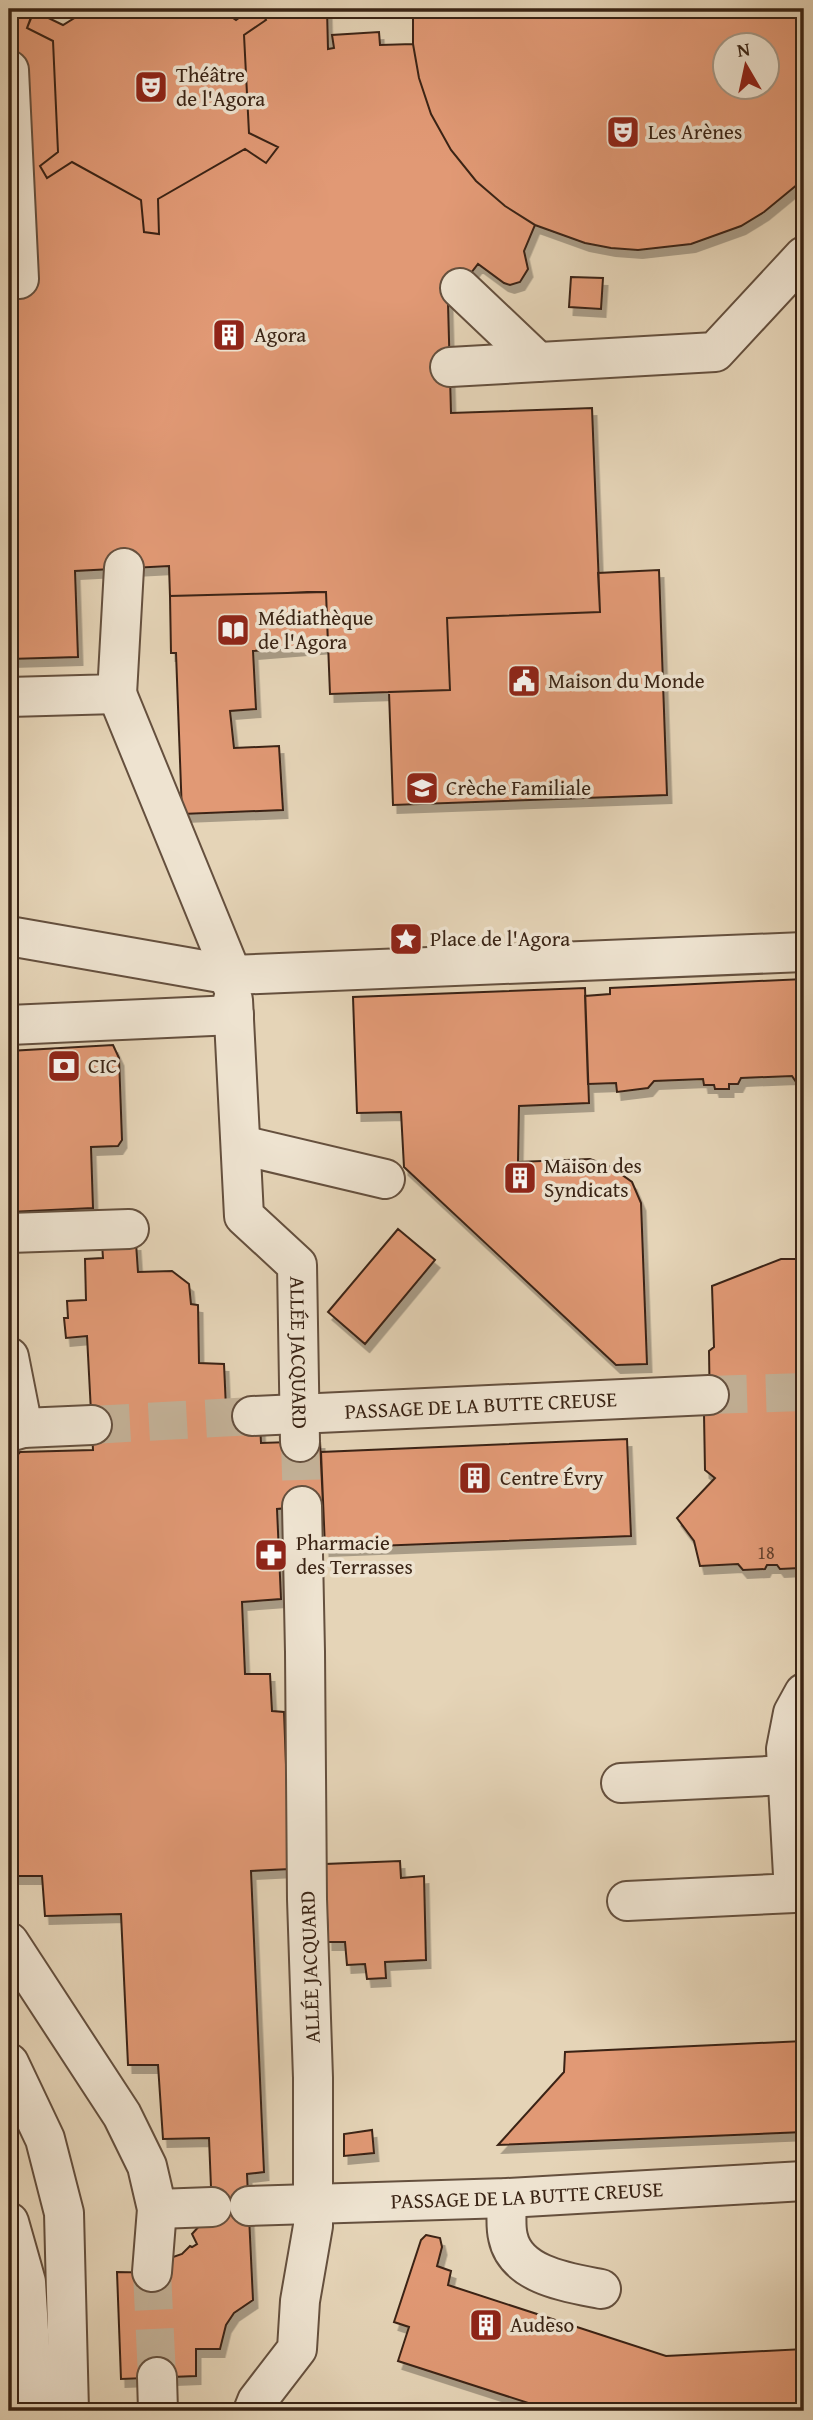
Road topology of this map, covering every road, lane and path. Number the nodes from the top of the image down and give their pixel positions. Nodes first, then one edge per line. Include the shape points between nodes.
1 (9, 70) edge
2 (804, 256) edge
3 (19, 279) dead end
4 (460, 288) dead end
5 (538, 362) junction
6 (450, 367) dead end
7 (124, 568) dead end
8 (117, 694) junction
9 (9, 697) edge
10 (9, 936) edge
11 (804, 952) edge
12 (233, 994) junction
13 (9, 1025) edge
14 (241, 1145) junction
15 (385, 1179) dead end
16 (129, 1229) dead end
17 (9, 1233) edge
18 (9, 1357) edge
19 (709, 1395) tunnel mouth
20 (252, 1416) tunnel mouth
21 (92, 1425) tunnel mouth
22 (300, 1428) junction
23 (16, 1430) edge
24 (302, 1506) tunnel mouth
25 (804, 1693) edge
26 (788, 1775) junction
27 (621, 1783) dead end
28 (626, 1901) dead end
29 (9, 1942) edge
30 (11, 2070) edge
31 (804, 2181) edge
32 (506, 2198) junction
33 (157, 2209) junction
34 (9, 2222) edge
35 (152, 2272) tunnel mouth
36 (601, 2288) dead end
37 (255, 2406) edge
38 (34, 2411) edge
39 (69, 2411) edge

1 - 3 street
2 - 5 street via 715,352
4 - 5 street
5 - 6 street
7 - 8 street
8 - 9 street
8 - 12 street
10 - 12 street
11 - 12 street
12 - 13 street
12 - 14 street
14 - 15 street
14 - 22 street, ALLÉE JACQUARD via 244,1216 297,1265
16 - 17 street
18 - 23 street
19 - 22 street, PASSAGE DE LA BUTTE CREUSE
20 - 22 street, PASSAGE DE LA BUTTE CREUSE
21 - 23 street
24 - 37 street, ALLÉE JACQUARD via 313,2226 297,2349
25 - 26 street via 788,1730
26 - 27 street
26 - 28 street via 794,1893
29 - 33 street via 122,2115 147,2166
30 - 39 street via 45,2139 64,2213
31 - 32 street, PASSAGE DE LA BUTTE CREUSE
32 - 33 street, PASSAGE DE LA BUTTE CREUSE
32 - 36 street via 508,2237 520,2259 550,2276
33 - 35 street
34 - 38 street via 26,2283

